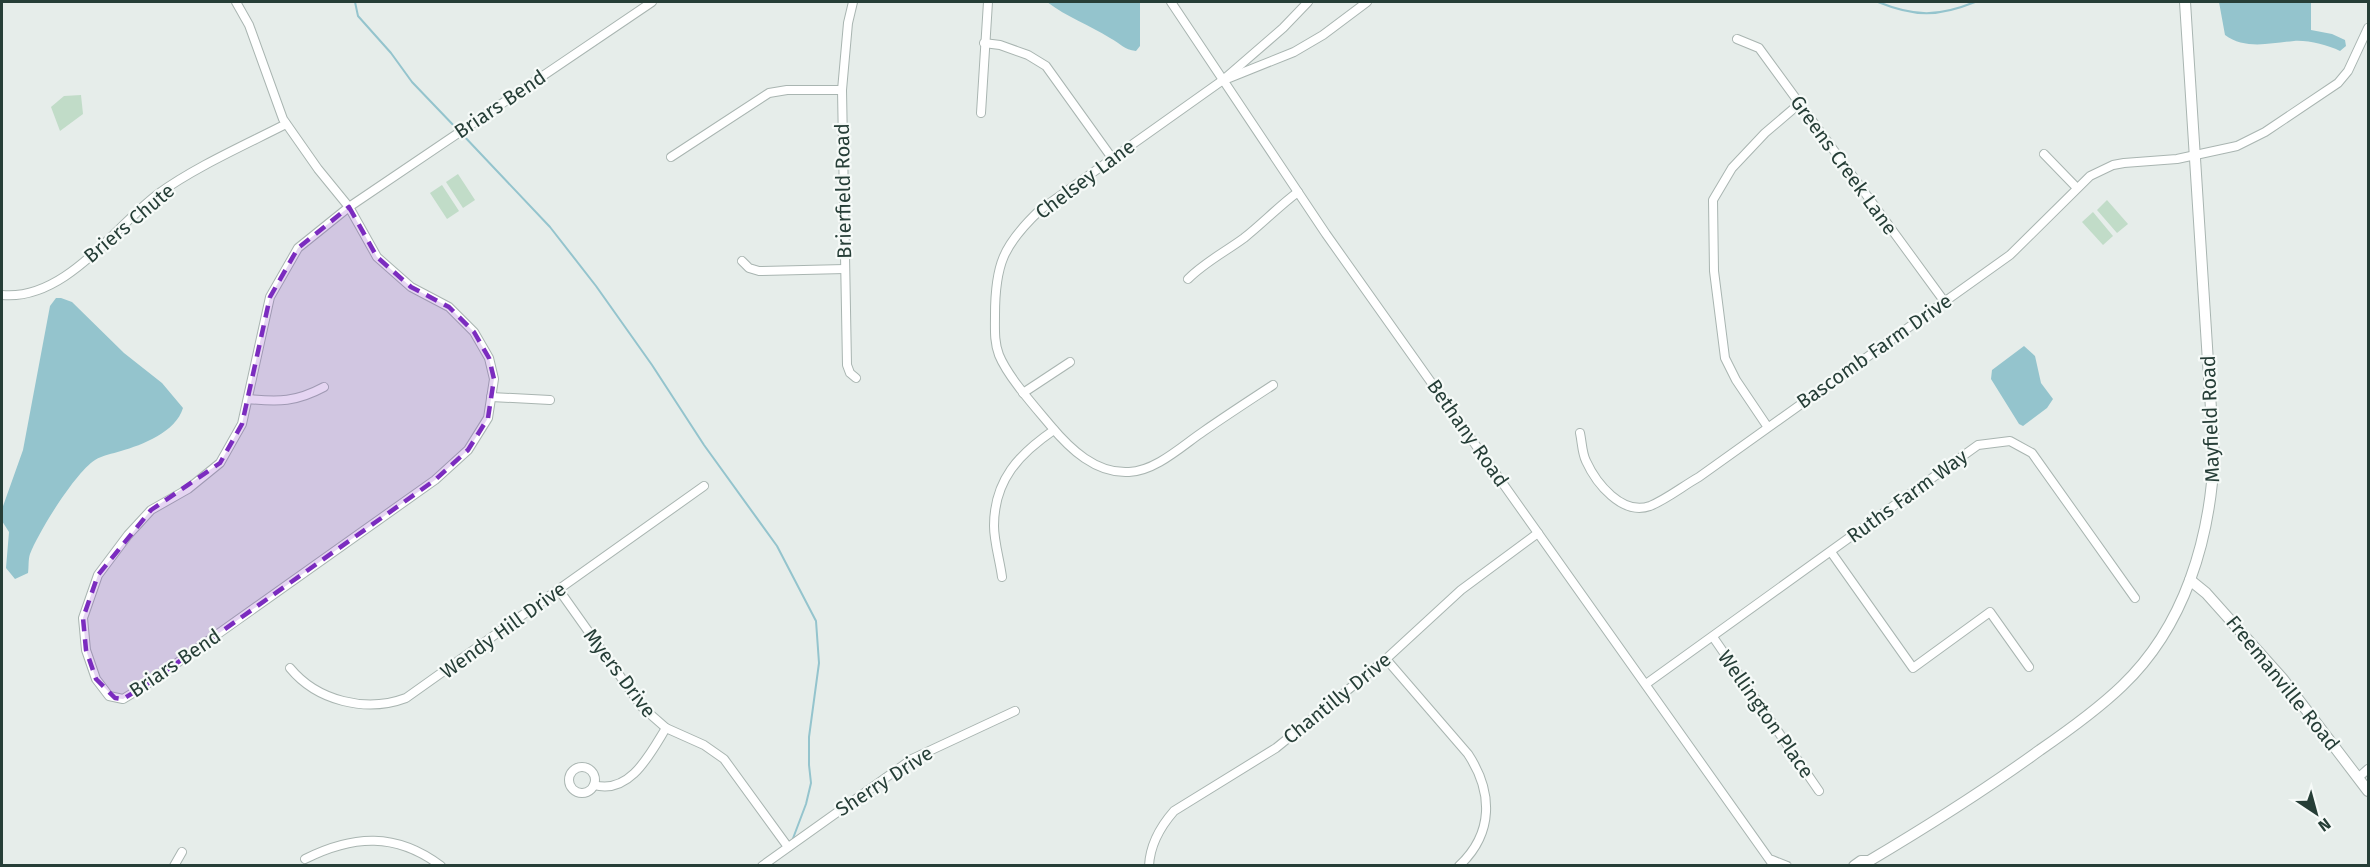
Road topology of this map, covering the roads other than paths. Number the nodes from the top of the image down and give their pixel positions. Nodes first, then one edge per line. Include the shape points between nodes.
1 (236, 2) edge
2 (652, 2) edge
3 (853, 2) edge
4 (988, 2) edge
5 (1171, 2) edge
6 (1308, 2) edge
7 (1364, 2) edge
8 (2185, 2) edge
9 (2368, 28) edge
10 (1737, 39) dead end
11 (984, 43) junction
12 (1223, 80) junction
13 (842, 90) junction
14 (1799, 104) junction
15 (981, 113) dead end
16 (286, 124) junction
17 (2044, 154) dead end
18 (2194, 155) junction
19 (671, 157) dead end
20 (1112, 158) junction
21 (2076, 187) junction
22 (1298, 192) junction
23 (349, 207) junction
24 (742, 261) dead end
25 (845, 269) junction
26 (1188, 279) dead end
27 (2, 295) edge
28 (1944, 301) junction
29 (1070, 362) dead end
30 (856, 378) dead end
31 (1273, 385) dead end
32 (324, 387) dead end
33 (1023, 393) junction
34 (491, 397) junction
35 (248, 399) junction
36 (549, 400) dead end
37 (1767, 426) junction
38 (1054, 430) junction
39 (1581, 433) dead end
40 (704, 486) dead end
41 (1538, 533) junction
42 (1831, 552) junction
43 (1002, 577) dead end
44 (2190, 580) junction
45 (558, 590) junction
46 (2134, 598) dead end
47 (1713, 637) junction
48 (1386, 659) junction
49 (2029, 667) dead end
50 (290, 668) dead end
51 (1646, 684) junction
52 (1016, 711) dead end
53 (666, 728) junction
54 (2368, 769) edge
55 (2359, 777) junction
56 (594, 785) dead end
57 (1819, 791) dead end
58 (2368, 791) edge
59 (788, 847) junction
60 (182, 852) dead end
61 (305, 859) dead end
62 (1773, 863) edge
63 (1867, 863) edge
64 (174, 866) edge
65 (441, 866) edge
66 (762, 866) edge
67 (1149, 866) edge
68 (1459, 866) edge
69 (1787, 866) edge
70 (1854, 866) edge

1 - 16 street via 254,37
2 - 23 street, Briars Bend
3 - 13 street, Brierfield Road
4 - 11 street
5 - 12 street, Bethany Road
6 - 12 street
7 - 12 street via 1323,35 1294,52
8 - 18 street, Mayfield Road
9 - 18 street, Bascomb Farm Drive via 2344,78 2329,90 2237,146
10 - 14 street, Greens Creek Lane via 1759,48
11 - 15 street
11 - 20 street via 1028,55 1046,66
12 - 20 street, Chelsey Lane
12 - 22 street, Bethany Road
13 - 19 street via 769,93
13 - 25 street, Brierfield Road
14 - 28 street, Greens Creek Lane
14 - 37 street via 1732,168 1713,200 1714,271 1725,358
16 - 23 street
16 - 27 street, Briers Chute via 159,193 58,281 22,295
17 - 21 street
18 - 21 street, Bascomb Farm Drive via 2113,165
18 - 44 street, Mayfield Road via 2214,456 2208,520
20 - 33 street, Chelsey Lane via 1035,215 1011,242 1000,265 995,291 995,340 1000,357
21 - 28 street, Bascomb Farm Drive via 2020,247
22 - 26 street
22 - 41 street, Bethany Road
23 - 34 street, Briars Bend via 377,257 411,287 449,307 474,332 489,358 494,379
23 - 35 street, Briars Bend via 298,248 270,297
24 - 25 street via 759,271
25 - 30 street, Brierfield Road via 847,365
28 - 37 street, Bascomb Farm Drive
29 - 33 street
31 - 38 street, Chelsey Lane via 1164,460 1133,472 1119,472 1092,463
32 - 35 street via 284,402
33 - 38 street, Chelsey Lane
34 - 35 street, Briars Bend via 488,418 468,450 435,480 146,685 123,699 109,696 96,679 83,618 98,575 151,510 188,489 220,463 242,424
34 - 36 street
37 - 39 street, Bascomb Farm Drive via 1699,477 1648,506 1636,508 1610,495 1586,460
38 - 43 street via 1024,452 1003,483 994,527
40 - 45 street, Wendy Hill Drive
41 - 48 street, Chantilly Drive via 1461,590
41 - 51 street, Bethany Road
42 - 46 street, Ruths Farm Way via 1978,445 2010,441 2032,453
42 - 47 street, Ruths Farm Way
42 - 49 street via 1913,668 1990,612
44 - 55 street, Freemanville Road via 2256,647
44 - 63 street, Mayfield Road via 2152,651 2097,710 2000,780
45 - 50 street, Wendy Hill Drive via 418,692 395,702 369,705 329,697 307,686
45 - 53 street, Myers Drive via 642,707
47 - 51 street, Ruths Farm Way
47 - 57 street, Wellington Place
48 - 67 street, Chantilly Drive via 1276,748 1174,811 1154,840
48 - 68 street via 1468,754 1484,785 1487,803 1480,838
51 - 62 street, Bethany Road
52 - 59 street, Sherry Drive via 912,759
53 - 56 street via 638,771 624,782 607,787
53 - 59 street, Myers Drive via 724,759
54 - 55 street
55 - 58 street, Freemanville Road
59 - 66 street, Sherry Drive
60 - 64 street
61 - 65 street via 333,847 372,839 407,847
62 - 69 street, Bethany Road
63 - 70 street, Mayfield Road via 1862,861

